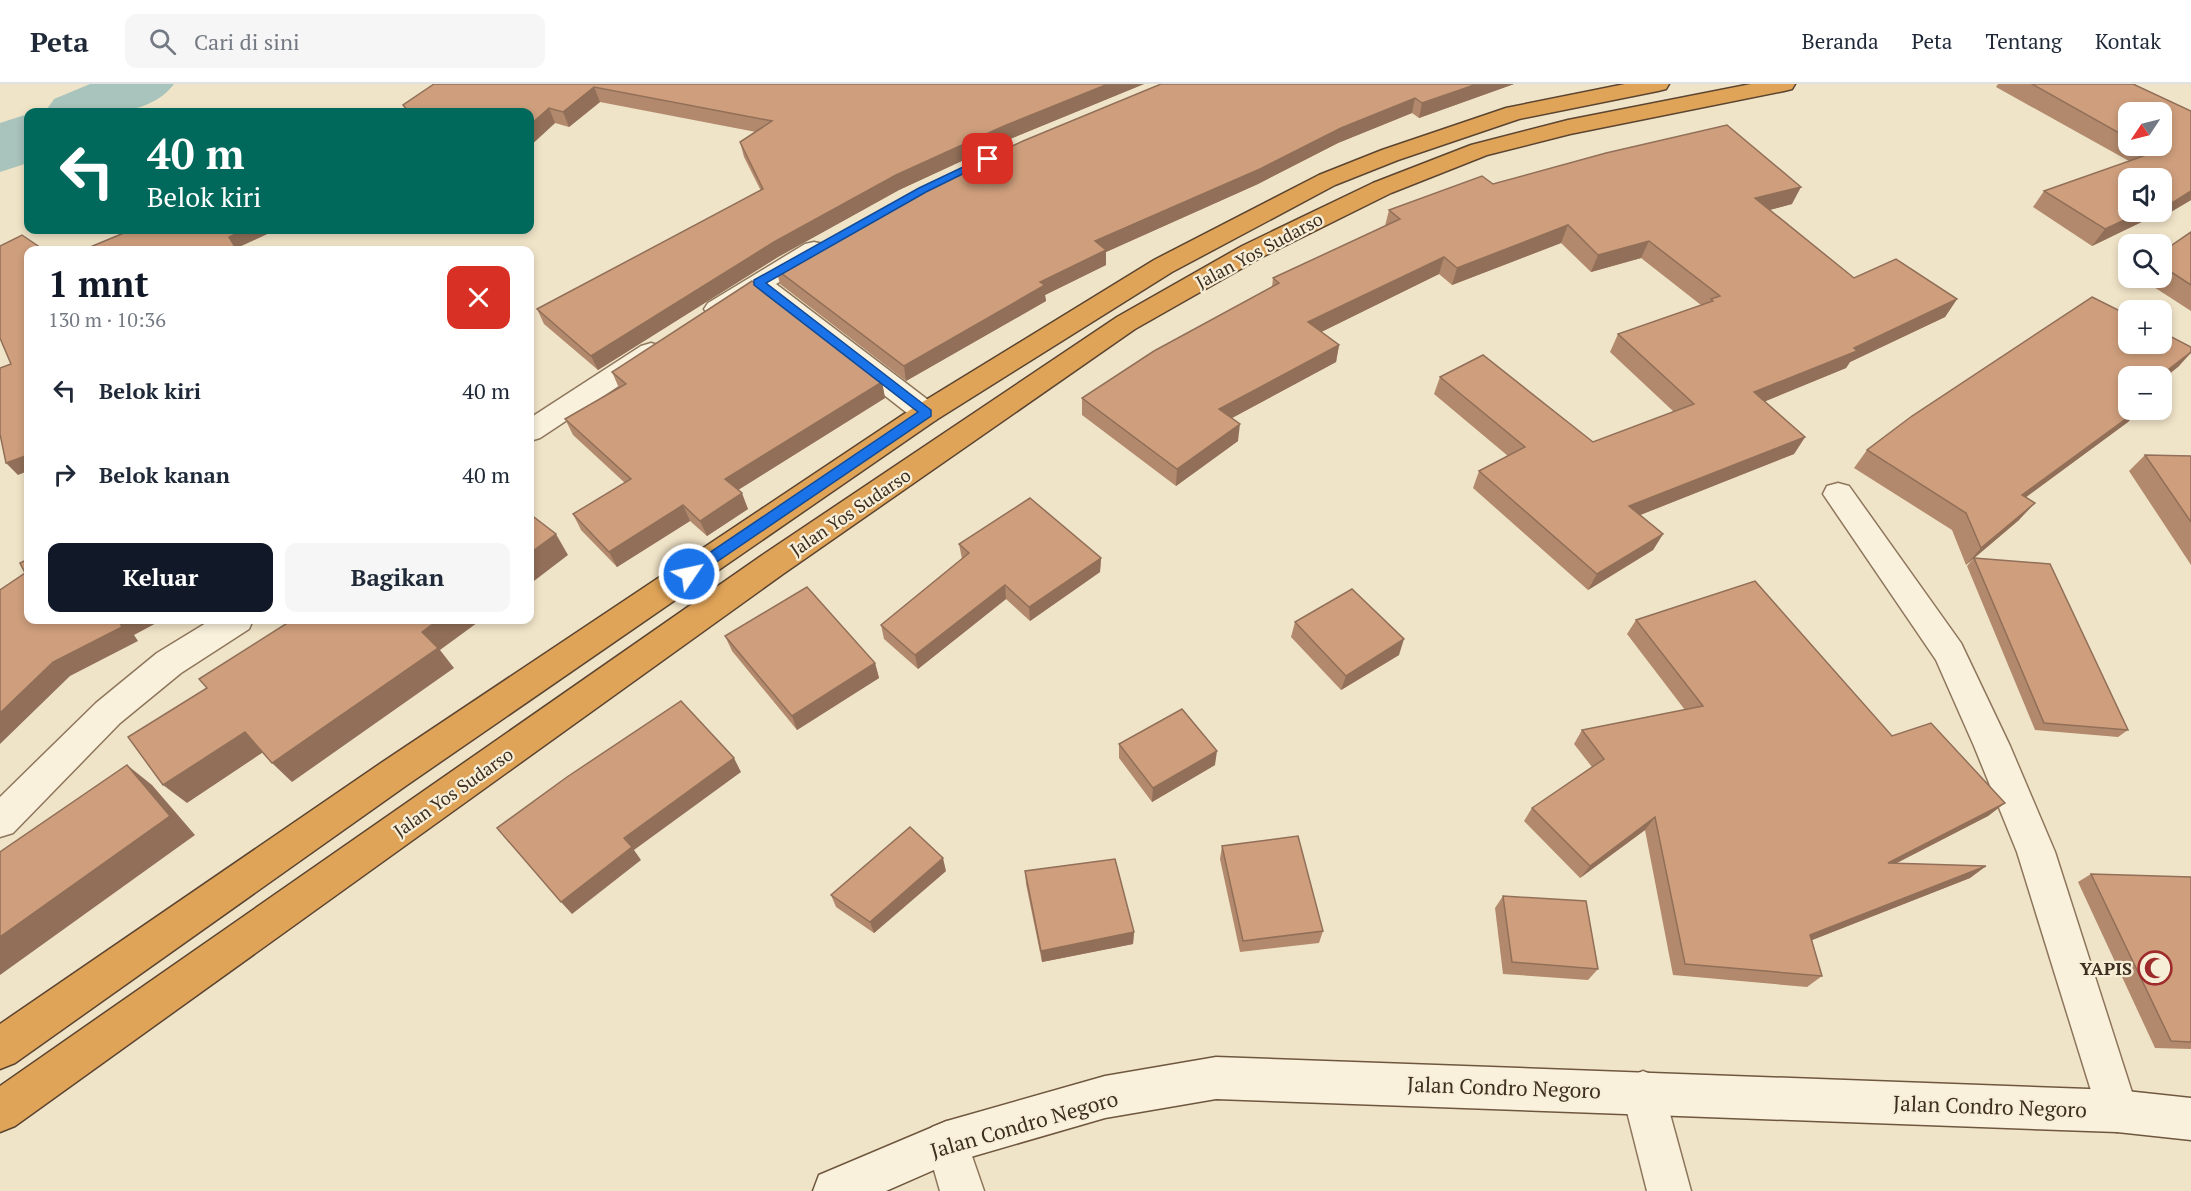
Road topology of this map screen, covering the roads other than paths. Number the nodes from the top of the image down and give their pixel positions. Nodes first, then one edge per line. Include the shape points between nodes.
1 (1658, 84) edge
2 (1784, 84) edge
3 (836, 238) edge
4 (758, 283) junction
5 (699, 321) edge
6 (669, 341) edge
7 (926, 413) junction
8 (534, 428) edge
9 (1838, 494) dead end
10 (231, 624) edge
11 (570, 655) junction
12 (604, 685) junction
13 (0, 821) edge
14 (0, 1048) edge
15 (1643, 1092) junction
16 (0, 1111) edge
17 (2117, 1111) junction
18 (2191, 1119) edge
19 (947, 1142) junction
20 (835, 1191) edge
21 (962, 1191) edge
22 (1669, 1191) edge

1 - 7 highway, Jalan Yos Sudarso via 1514,113 1327,180 1163,266
2 - 12 highway, Jalan Yos Sudarso via 1568,127 1479,150 1382,188 1251,252 1126,323
3 - 4 street
4 - 5 street
4 - 7 street
6 - 8 street
7 - 11 highway, Jalan Yos Sudarso
9 - 17 street via 1949,653 1992,746 2036,852
10 - 13 street via 169,663 108,712
11 - 12 highway
11 - 14 highway, Jalan Yos Sudarso
12 - 16 highway, Jalan Yos Sudarso
15 - 17 street, Jalan Condro Negoro
15 - 19 street, Jalan Condro Negoro via 1216,1078 1105,1097
15 - 22 street
17 - 18 street, Jalan Condro Negoro
19 - 20 street, Jalan Condro Negoro
19 - 21 street

